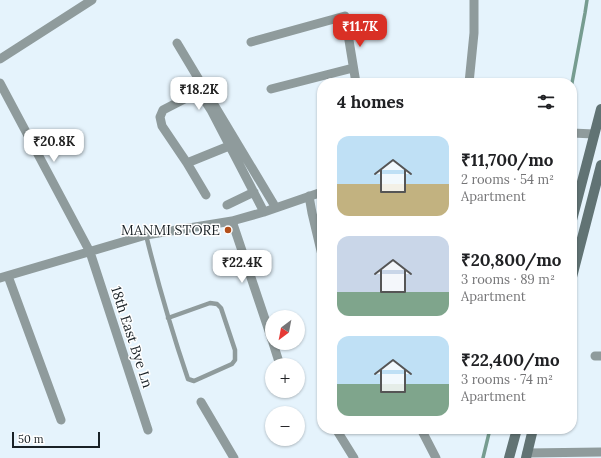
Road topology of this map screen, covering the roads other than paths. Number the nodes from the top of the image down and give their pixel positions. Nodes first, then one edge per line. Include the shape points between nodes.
1 (474, 0) edge
2 (87, 1) edge
3 (251, 42) dead end
4 (176, 43) dead end
5 (0, 59) edge
6 (353, 68) junction
7 (355, 78) edge
8 (470, 78) edge
9 (0, 83) edge
10 (271, 89) dead end
11 (601, 109) edge
12 (577, 133) edge
13 (594, 134) junction
14 (229, 146) junction
15 (188, 163) junction
16 (601, 165) edge
17 (254, 192) junction
18 (317, 194) edge
19 (206, 195) dead end
20 (309, 196) junction
21 (577, 200) edge
22 (227, 205) dead end
23 (276, 208) junction
24 (264, 212) junction
25 (232, 221) junction
26 (317, 232) edge
27 (146, 235) junction
28 (90, 252) junction
29 (577, 258) edge
30 (4, 277) edge
31 (168, 318) junction
32 (265, 319) edge
33 (201, 402) dead end
34 (61, 420) dead end
35 (148, 430) dead end
36 (339, 434) edge
37 (424, 434) edge
38 (516, 434) edge
39 (532, 434) edge
40 (601, 452) edge
41 (527, 456) edge
42 (234, 458) edge
43 (354, 458) edge
44 (436, 458) edge
45 (509, 458) edge

1 - 8 street
2 - 5 street
3 - 6 street via 345,16
4 - 23 street
6 - 7 street
6 - 10 street
9 - 28 street, 18th East Bye Ln
11 - 13 main road
12 - 13 street
13 - 21 main road
14 - 15 street
14 - 15 street via 202,96 194,94 164,110 160,117 162,126
14 - 17 street
15 - 19 street
16 - 29 main road
17 - 22 street
17 - 24 street
18 - 20 street
20 - 23 street
20 - 26 street
23 - 24 street
24 - 25 street
25 - 27 street
25 - 32 street
27 - 28 street
27 - 31 lane
28 - 30 street
28 - 35 street, 18th East Bye Ln
30 - 34 street
31 - 31 lane via 210,303 217,304 221,308 235,350 235,360 232,364 194,381 188,379
33 - 42 street
36 - 43 street
37 - 44 street
38 - 45 main road
39 - 41 main road
40 - 41 street

